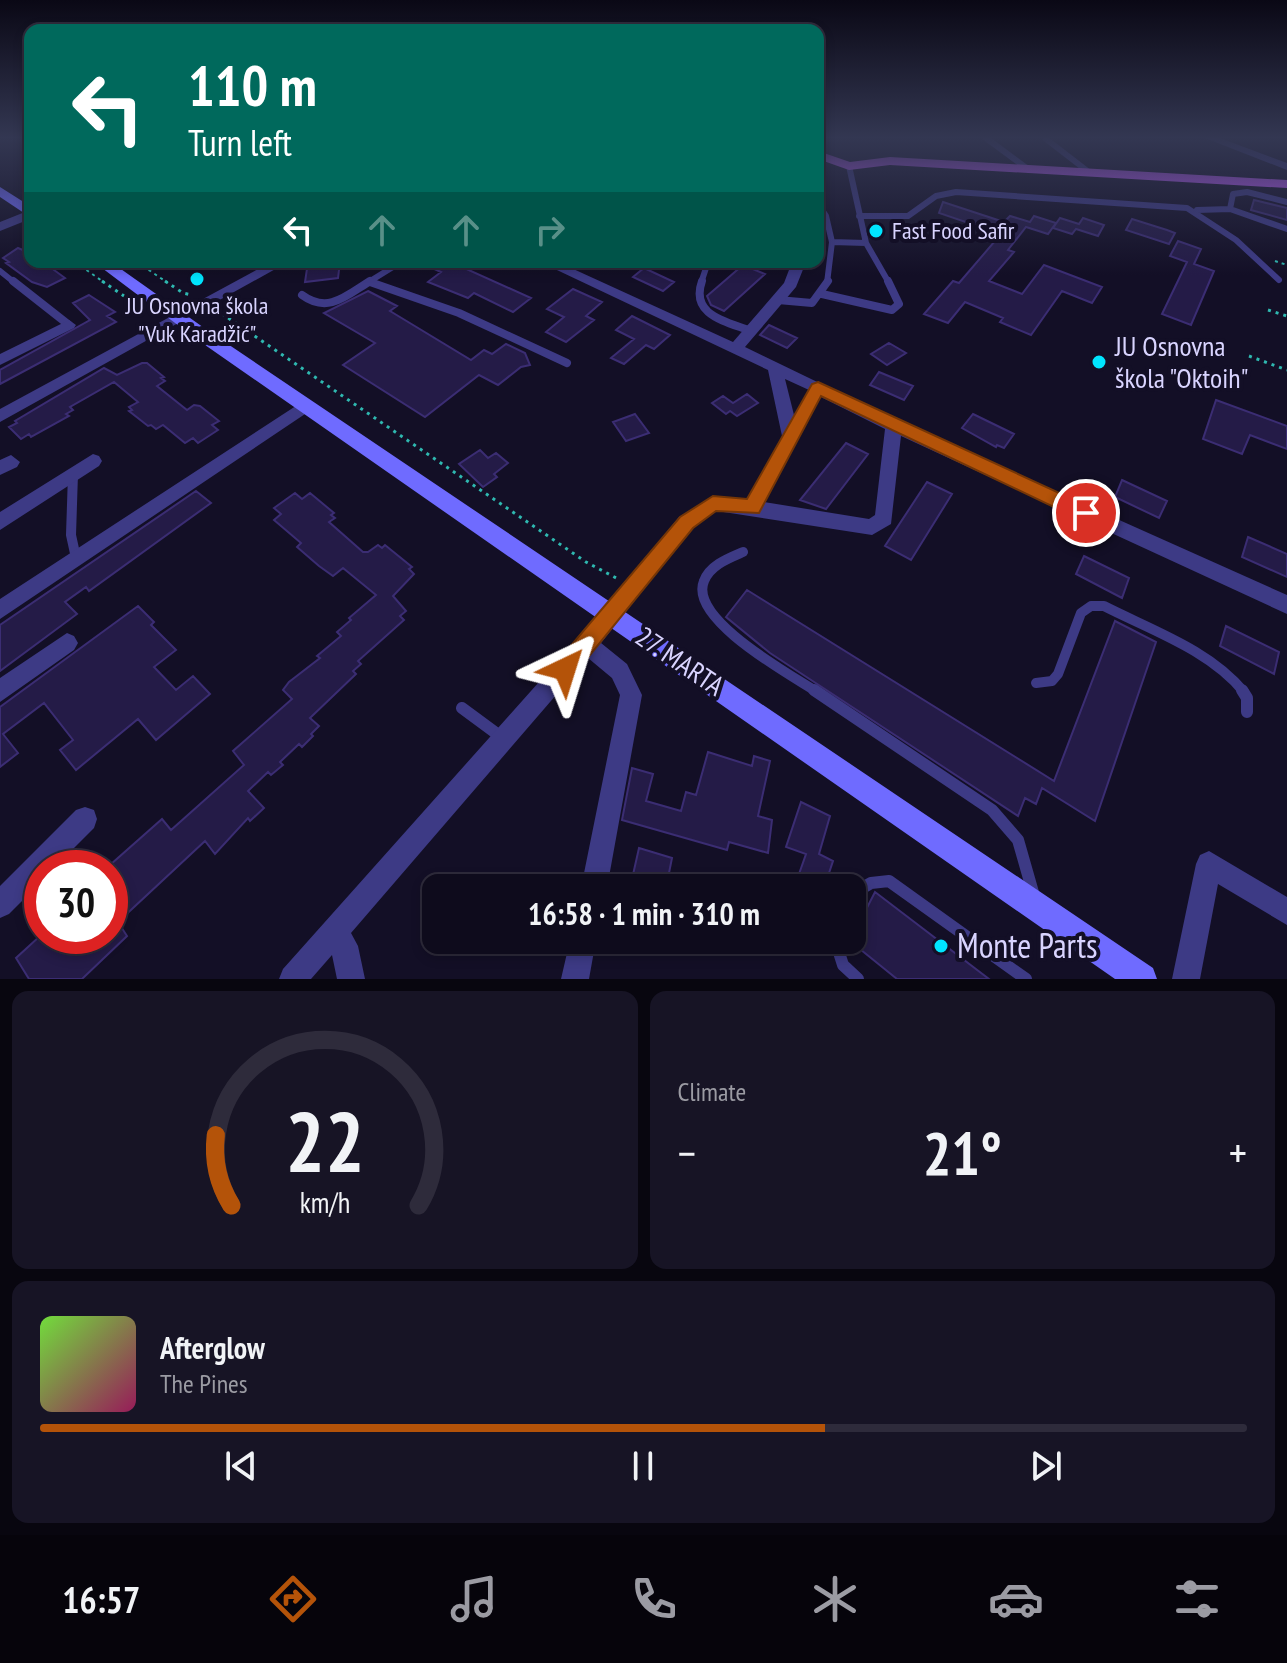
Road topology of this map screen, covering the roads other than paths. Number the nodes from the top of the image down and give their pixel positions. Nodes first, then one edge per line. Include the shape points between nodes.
1 (853, 184) edge
2 (0, 191) edge
3 (1287, 202) edge
4 (24, 209) edge
5 (1230, 209) junction
6 (1195, 210) junction
7 (824, 213) edge
8 (24, 216) edge
9 (859, 216) junction
10 (0, 227) edge
11 (1287, 229) edge
12 (832, 242) junction
13 (866, 243) junction
14 (109, 268) edge
15 (270, 268) edge
16 (392, 268) edge
17 (560, 268) edge
18 (706, 268) edge
19 (797, 268) edge
20 (0, 271) edge
21 (1279, 280) dead end
22 (370, 282) junction
23 (822, 294) junction
24 (302, 295) dead end
25 (778, 300) junction
26 (179, 319) junction
27 (69, 325) joint
28 (751, 331) junction
29 (735, 349) junction
30 (0, 360) edge
31 (567, 363) dead end
32 (775, 367) junction
33 (818, 388) junction
34 (305, 406) junction
35 (0, 416) edge
36 (894, 426) junction
37 (790, 436) junction
38 (93, 461) dead end
39 (73, 474) junction
40 (752, 507) junction
41 (0, 522) edge
42 (743, 552) dead end
43 (76, 558) junction
44 (1287, 605) edge
45 (0, 610) edge
46 (612, 615) junction
47 (67, 643) dead end
48 (586, 645) junction
49 (1036, 683) dead end
50 (0, 691) edge
51 (462, 708) dead end
52 (1247, 712) dead end
53 (504, 739) junction
54 (85, 819) dead end
55 (597, 874) edge
56 (866, 886) edge
57 (0, 905) edge
58 (1036, 907) junction
59 (1287, 912) edge
60 (334, 934) junction
61 (580, 954) edge
62 (839, 954) edge
63 (293, 979) edge
64 (351, 979) edge
65 (575, 979) edge
66 (858, 979) edge
67 (1026, 979) edge
68 (1142, 979) edge
69 (1186, 979) edge

1 - 9 lane
2 - 4 street
3 - 5 lane via 1240,191 1233,194
5 - 6 lane
5 - 11 lane
6 - 9 lane via 956,192 936,196 908,216
6 - 21 lane via 1263,259
7 - 12 lane
8 - 10 street
9 - 13 lane
12 - 13 lane
12 - 23 lane via 833,261
13 - 23 lane via 897,297 896,308 884,310
14 - 26 street, 27. MARTA
15 - 26 street
16 - 22 lane
17 - 29 street
18 - 28 lane via 697,295 700,305
19 - 25 street
20 - 27 lane
22 - 24 lane via 331,305 314,304
22 - 31 lane via 459,313
23 - 25 lane via 806,304
25 - 28 street
26 - 34 street, 27. MARTA
26 - 35 street
27 - 30 street
28 - 29 street
29 - 32 street
32 - 33 street
32 - 37 street
33 - 36 street
33 - 37 street
34 - 43 street
34 - 46 street, 27. MARTA
36 - 40 street via 884,519 872,527
36 - 44 street
37 - 40 street
38 - 39 street
39 - 41 street
39 - 43 lane via 69,540
40 - 46 street via 726,503 702,509
42 - 58 lane via 719,561 705,576 703,596 711,615 735,637 992,810 1018,840
43 - 45 street
46 - 48 street
46 - 58 street, 27. MARTA
47 - 50 street
48 - 53 street
48 - 55 street via 616,665 631,695
49 - 52 lane via 1052,681 1058,674 1081,613 1104,606 1218,667 1248,697
51 - 53 lane
53 - 60 street
54 - 57 street
56 - 67 lane via 889,881
58 - 68 street, 27. MARTA
59 - 69 street via 1209,864
60 - 63 street
60 - 64 street via 344,946
61 - 65 street
62 - 66 lane

